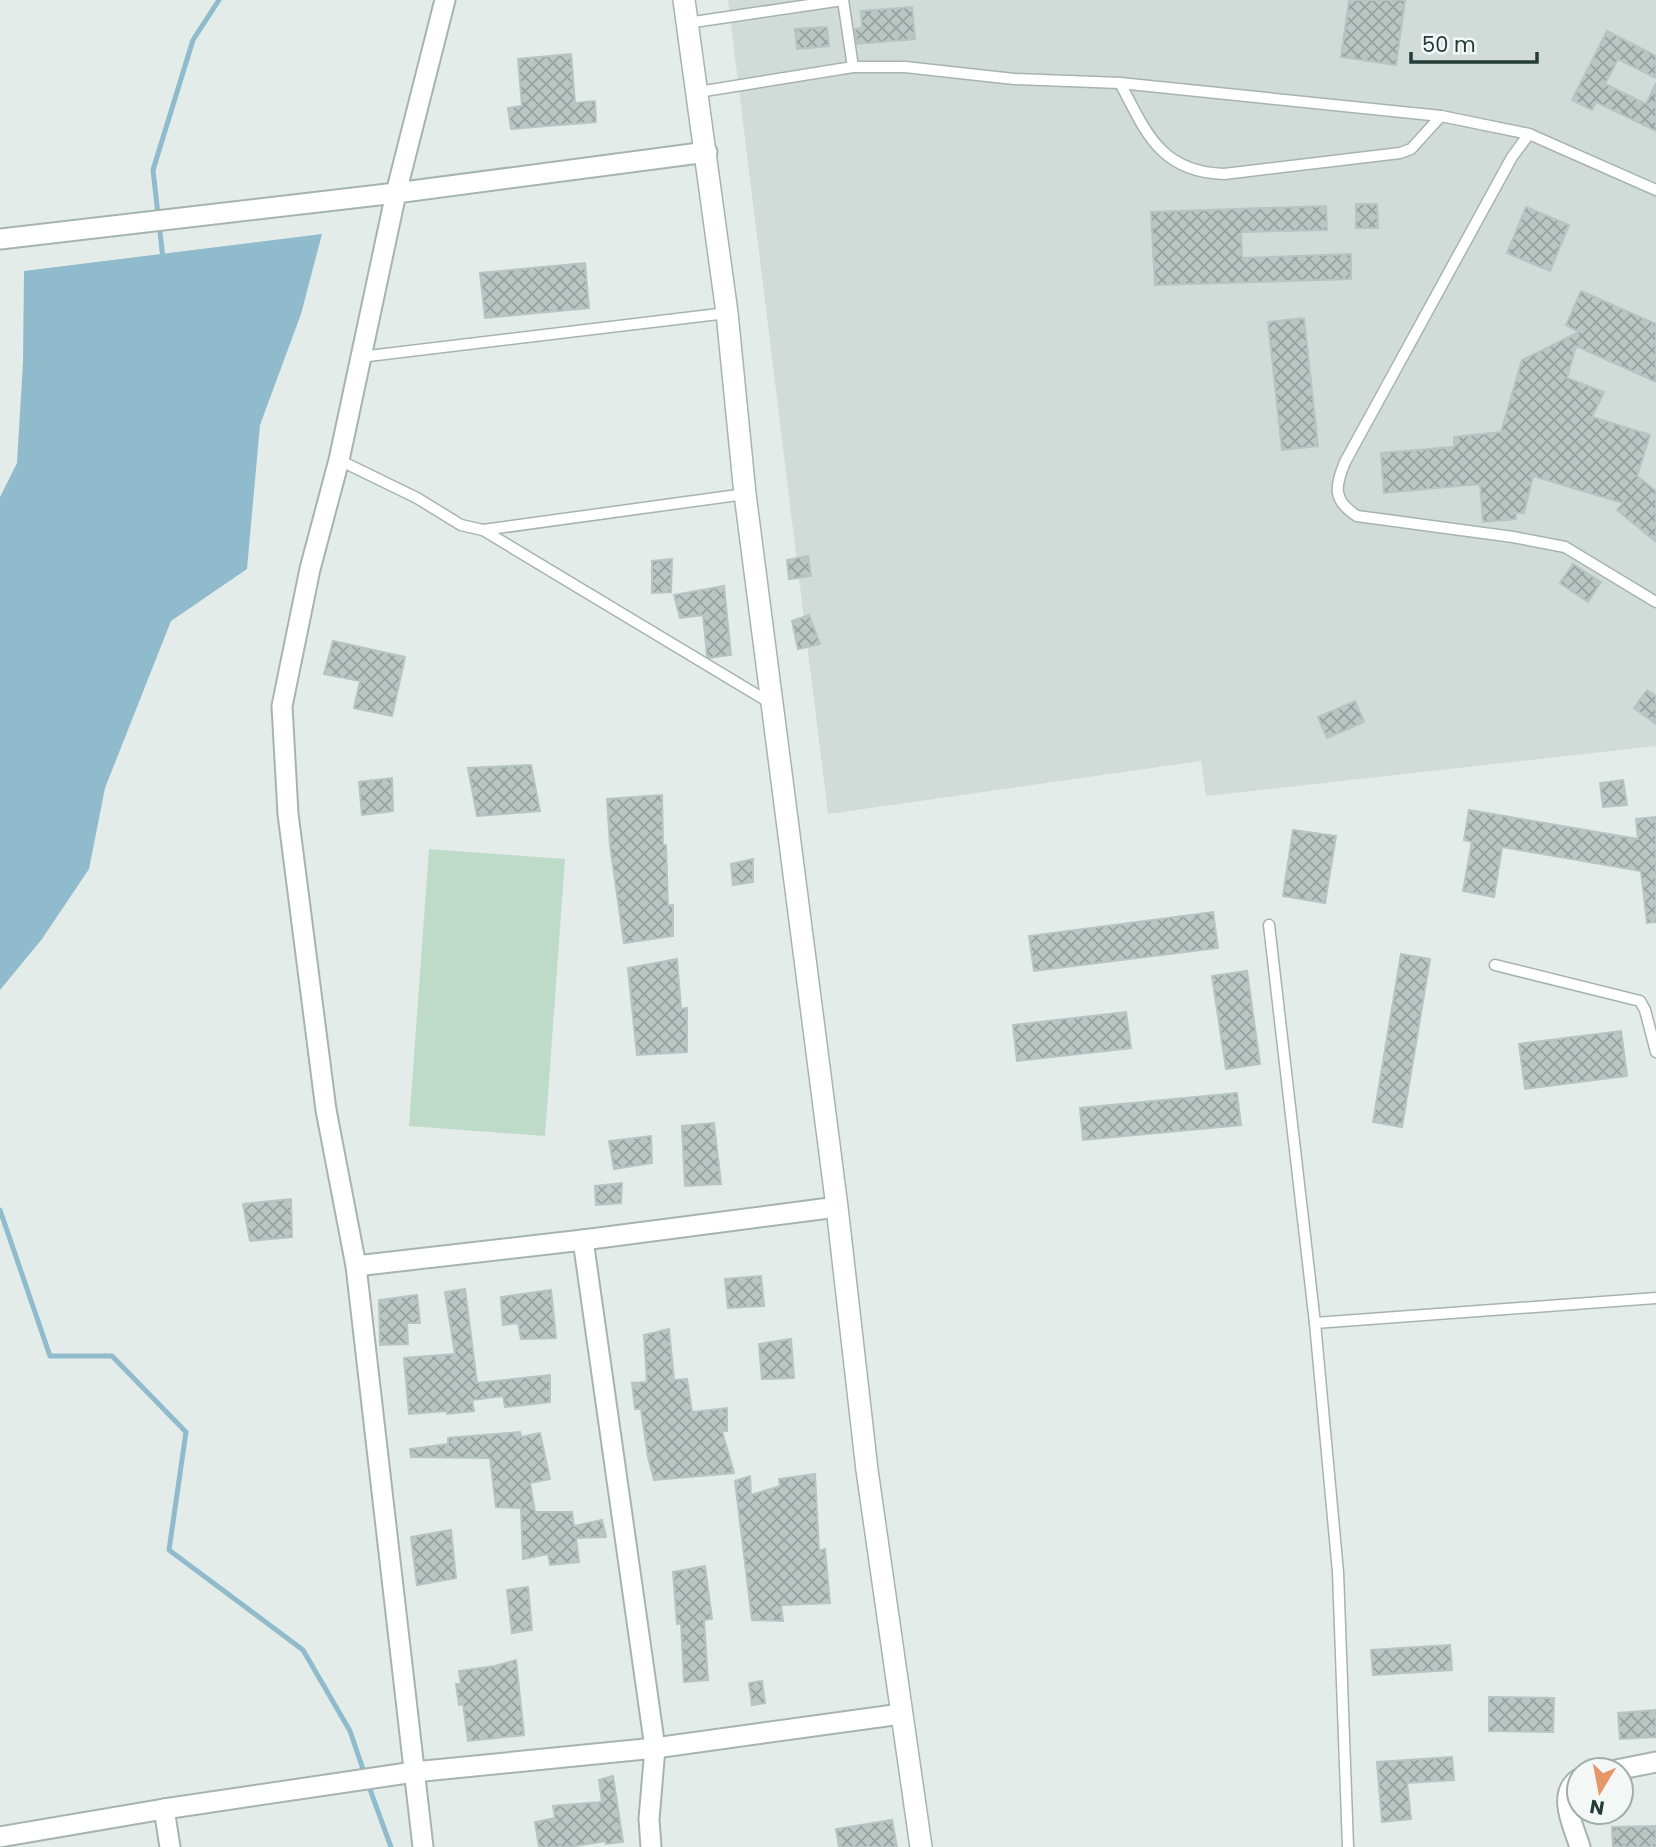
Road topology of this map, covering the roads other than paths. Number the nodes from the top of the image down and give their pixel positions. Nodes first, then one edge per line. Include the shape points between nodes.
1 (445, 0) edge
2 (684, 0) edge
3 (687, 23) junction
4 (853, 67) junction
5 (1120, 83) junction
6 (698, 92) junction
7 (1441, 116) junction
8 (1529, 134) junction
9 (706, 152) junction
10 (1656, 190) edge
11 (396, 193) junction
12 (0, 239) edge
13 (727, 313) junction
14 (360, 357) junction
15 (339, 460) junction
16 (745, 494) junction
17 (483, 530) junction
18 (1656, 603) edge
19 (772, 705) junction
20 (1269, 925) dead end
21 (1496, 965) dead end
22 (1656, 1053) edge
23 (837, 1206) junction
24 (583, 1240) junction
25 (356, 1266) junction
26 (1656, 1298) edge
27 (1315, 1323) junction
28 (901, 1714) junction
29 (655, 1748) junction
30 (1656, 1762) edge
31 (1635, 1766) edge
32 (414, 1772) junction
33 (164, 1809) junction
34 (1574, 1826) edge
35 (0, 1837) edge
36 (170, 1847) edge
37 (423, 1847) edge
38 (651, 1847) edge
39 (921, 1847) edge
40 (1348, 1847) edge
41 (1580, 1847) edge

1 - 11 street
2 - 3 street
3 - 4 lane via 843,1
3 - 6 street
4 - 5 lane
4 - 6 lane
5 - 7 lane
5 - 7 lane via 1149,138 1164,155 1205,173 1400,153 1411,149
6 - 9 street
7 - 8 lane
8 - 10 lane
8 - 18 lane via 1345,462 1337,482 1338,495 1357,516 1565,547
9 - 11 street
9 - 13 street
11 - 12 street
11 - 14 street
13 - 14 lane
13 - 16 street
14 - 15 street
15 - 17 lane via 461,525
15 - 25 street via 310,569 282,706 288,814 326,1110
16 - 17 lane
16 - 19 street
17 - 19 lane
19 - 23 street
20 - 27 lane
21 - 22 lane via 1640,1001
23 - 24 street
23 - 28 street
24 - 25 street
24 - 29 street
25 - 32 street
26 - 27 lane
27 - 40 lane via 1338,1572
28 - 29 street
28 - 39 street
29 - 32 street
29 - 38 street
30 - 31 street
32 - 33 street
32 - 37 street
33 - 35 street
33 - 36 street
34 - 41 street

